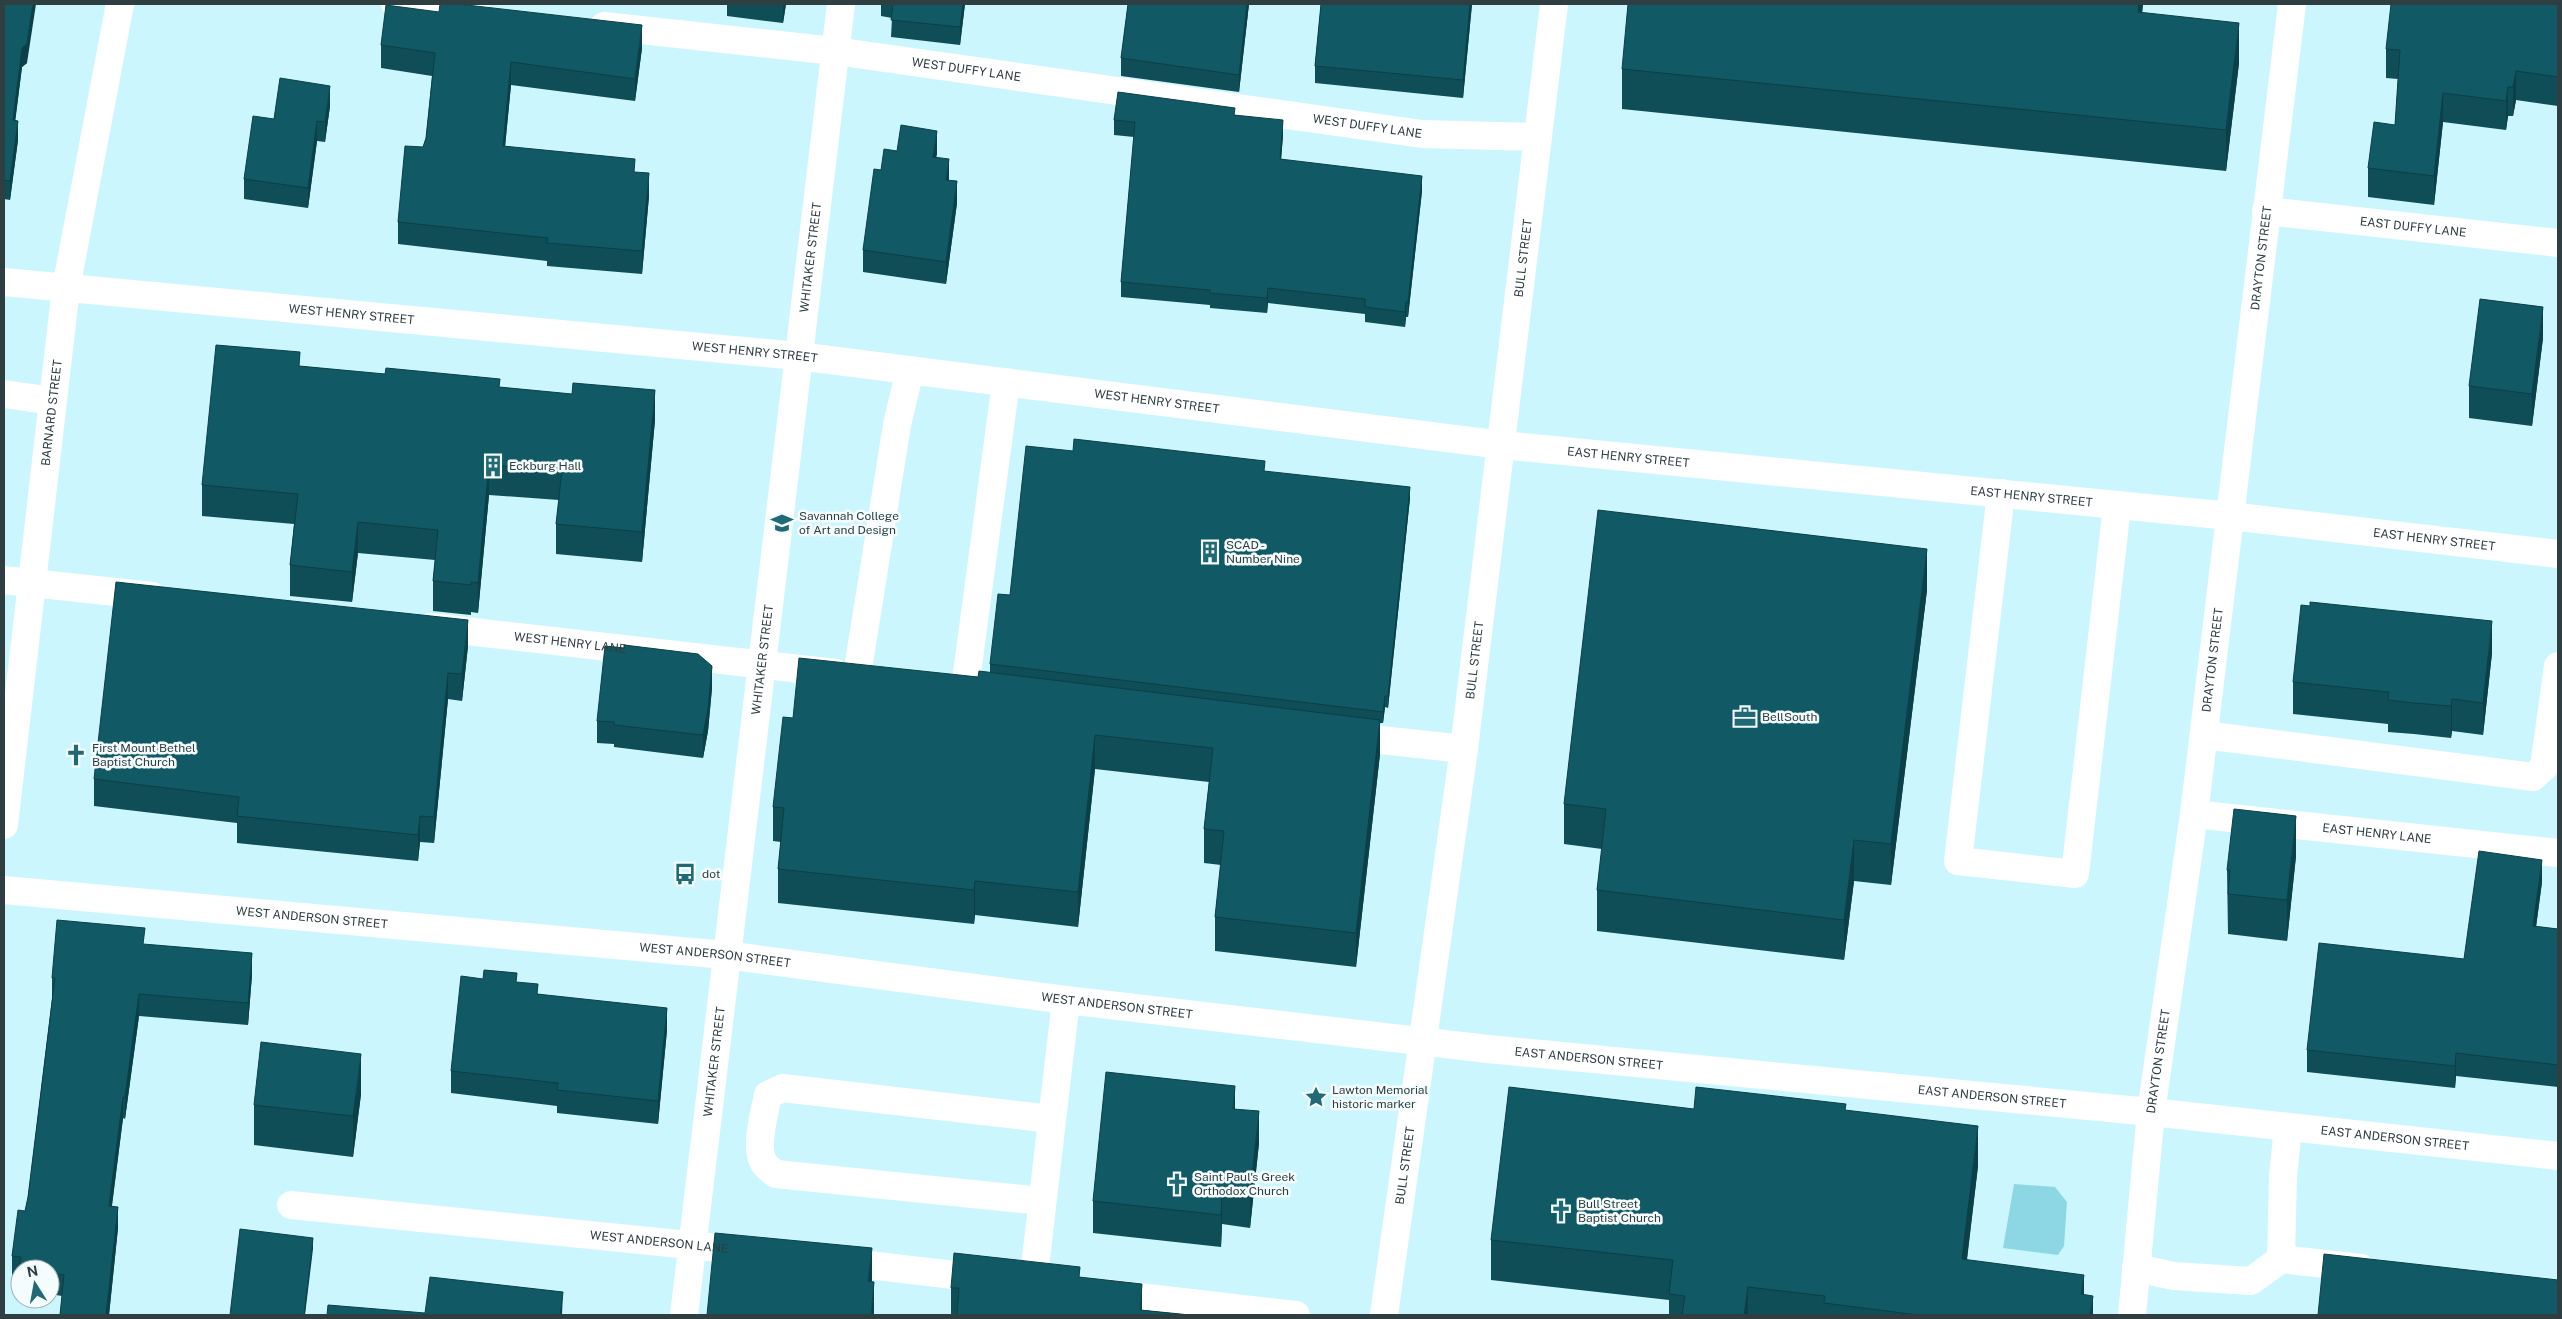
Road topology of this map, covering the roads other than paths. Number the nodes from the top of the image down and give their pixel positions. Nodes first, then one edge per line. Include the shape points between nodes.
1 (120, 4) edge
2 (395, 4) edge
3 (841, 4) edge
4 (1554, 4) edge
5 (2292, 4) edge
6 (503, 15) edge
7 (581, 24) edge
8 (835, 51) junction
9 (1538, 137) junction
10 (2266, 211) junction
11 (2558, 243) edge
12 (4, 282) edge
13 (66, 288) junction
14 (798, 356) junction
15 (910, 370) junction
16 (1006, 382) junction
17 (4, 394) edge
18 (53, 401) junction
19 (1502, 445) junction
20 (2001, 493) junction
21 (2117, 506) junction
22 (2230, 516) junction
23 (2558, 554) edge
24 (4, 580) edge
25 (32, 583) junction
26 (180, 599) edge
27 (406, 624) edge
28 (762, 663) junction
29 (2558, 666) edge
30 (857, 675) junction
31 (886, 679) edge
32 (936, 685) edge
33 (1319, 732) edge
34 (2204, 735) junction
35 (1464, 749) junction
36 (2194, 814) junction
37 (4, 826) edge
38 (2558, 853) edge
39 (4, 890) edge
40 (726, 956) junction
41 (1066, 1000) junction
42 (1425, 1041) junction
43 (2151, 1112) junction
44 (1052, 1119) junction
45 (2288, 1127) junction
46 (2558, 1156) edge
47 (1042, 1201) junction
48 (291, 1205) dead end
49 (692, 1245) junction
50 (770, 1254) edge
51 (809, 1258) edge
52 (2280, 1258) junction
53 (2136, 1268) junction
54 (2390, 1272) edge
55 (1033, 1284) junction
56 (684, 1315) edge
57 (1296, 1315) edge
58 (1384, 1315) edge
59 (2132, 1315) edge

1 - 13 main road, BARNARD STREET
2 - 6 main road
3 - 8 main road, WHITAKER STREET
4 - 9 main road, BULL STREET
5 - 10 main road, DRAYTON STREET
7 - 8 main road, WEST DUFFY LANE
8 - 9 main road, WEST DUFFY LANE via 1422,134
8 - 14 main road, WHITAKER STREET
9 - 19 main road, BULL STREET
10 - 11 main road, EAST DUFFY LANE
10 - 22 main road, DRAYTON STREET
12 - 13 main road, WEST HENRY STREET
13 - 14 main road, WEST HENRY STREET
13 - 18 main road, BARNARD STREET
14 - 15 main road, WEST HENRY STREET
14 - 28 main road, WHITAKER STREET
15 - 16 main road, WEST HENRY STREET
15 - 30 main road via 897,425
16 - 19 main road, WEST HENRY STREET
16 - 32 main road via 975,690
17 - 18 main road
18 - 25 main road, BARNARD STREET
19 - 20 main road, EAST HENRY STREET
19 - 35 main road, BULL STREET
20 - 21 main road, EAST HENRY STREET
20 - 21 main road via 1958,861 2075,874
21 - 22 main road, EAST HENRY STREET
22 - 23 main road, EAST HENRY STREET
22 - 34 main road, DRAYTON STREET
24 - 25 main road
25 - 26 main road
25 - 37 main road, BARNARD STREET
27 - 28 main road, WEST HENRY LANE
28 - 30 main road, WEST HENRY LANE
28 - 40 main road, WHITAKER STREET
29 - 34 main road via 2544,767 2533,776
30 - 31 main road, WEST HENRY LANE
33 - 35 main road
34 - 36 main road, DRAYTON STREET
35 - 42 main road, BULL STREET
36 - 38 main road, EAST HENRY LANE
36 - 43 main road, DRAYTON STREET
39 - 40 main road, WEST ANDERSON STREET
40 - 41 main road, WEST ANDERSON STREET
40 - 49 main road, WHITAKER STREET
41 - 42 main road, WEST ANDERSON STREET
41 - 44 main road
42 - 43 main road, EAST ANDERSON STREET
42 - 58 main road, BULL STREET
43 - 45 main road, EAST ANDERSON STREET
43 - 53 main road, DRAYTON STREET
44 - 47 main road
44 - 47 main road via 783,1088 768,1095 762,1123 760,1151 764,1163 776,1174
45 - 46 main road, EAST ANDERSON STREET
45 - 52 main road
47 - 55 main road
48 - 49 main road, WEST ANDERSON LANE
49 - 50 main road, WEST ANDERSON LANE
49 - 56 main road, WHITAKER STREET
51 - 55 main road
52 - 53 main road via 2251,1281 2174,1276
52 - 54 main road
53 - 59 main road, DRAYTON STREET
55 - 57 main road

